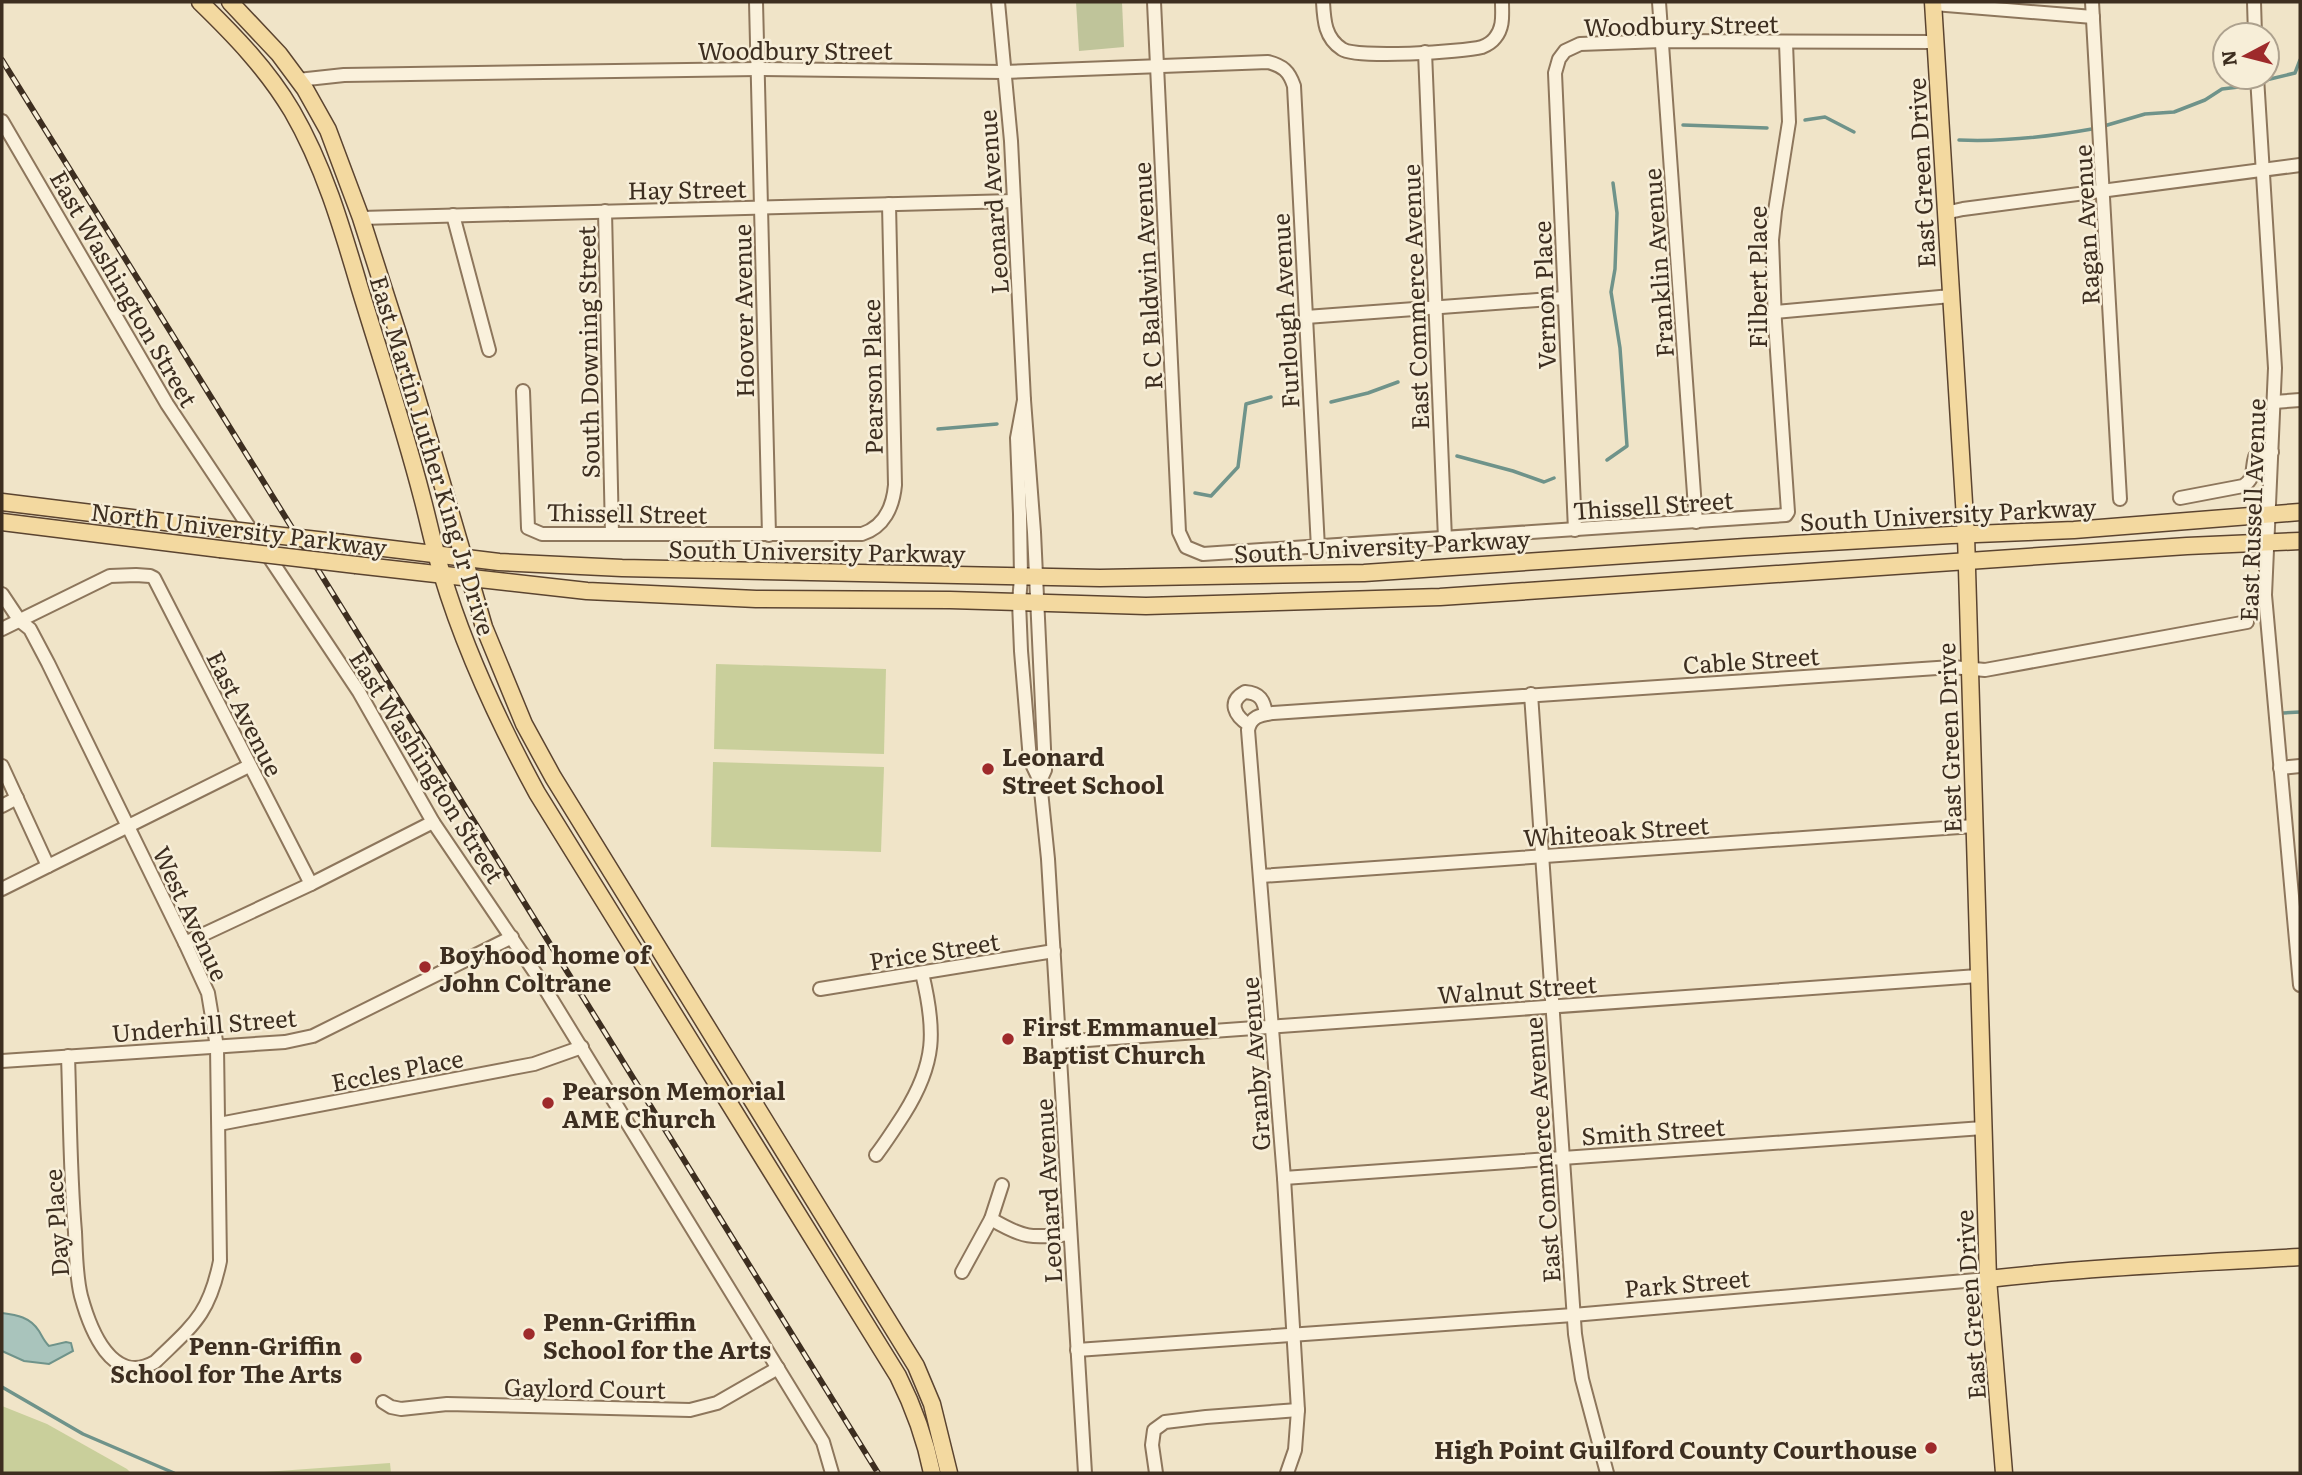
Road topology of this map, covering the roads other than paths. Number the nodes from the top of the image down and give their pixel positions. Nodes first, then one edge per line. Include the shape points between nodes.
1 (200, 2) edge
2 (230, 2) edge
3 (756, 2) edge
4 (998, 2) edge
5 (1154, 2) edge
6 (1323, 2) edge
7 (1502, 2) edge
8 (1659, 2) edge
9 (2092, 2) edge
10 (2254, 2) edge
11 (1934, 3) edge
12 (2093, 17) junction
13 (2255, 21) edge
14 (1662, 41) junction
15 (1935, 42) junction
16 (1786, 43) junction
17 (1424, 52) junction
18 (1559, 59) joint
19 (1158, 67) junction
20 (758, 69) junction
21 (1003, 72) junction
22 (1289, 72) joint
23 (298, 80) junction
24 (2258, 91) edge
25 (2, 121) edge
26 (2300, 165) edge
27 (2264, 170) junction
28 (2104, 191) junction
29 (1014, 201) junction
30 (889, 204) junction
31 (761, 208) junction
32 (605, 211) junction
33 (1945, 213) junction
34 (453, 215) junction
35 (362, 218) junction
36 (1951, 296) junction
37 (1564, 298) junction
38 (1435, 308) junction
39 (1775, 312) junction
40 (1306, 317) junction
41 (489, 350) dead end
42 (523, 391) dead end
43 (2300, 400) edge
44 (2274, 402) junction
45 (2272, 452) junction
46 (2180, 498) dead end
47 (2120, 499) dead end
48 (2, 502) edge
49 (1788, 512) joint
50 (2300, 512) edge
51 (2269, 514) junction
52 (2, 522) edge
53 (1696, 522) junction
54 (1574, 530) junction
55 (612, 534) junction
56 (862, 534) joint
57 (769, 535) junction
58 (1966, 535) junction
59 (1445, 539) junction
60 (2300, 541) edge
61 (2267, 543) junction
62 (1186, 547) joint
63 (1318, 548) junction
64 (436, 554) junction
65 (465, 558) junction
66 (1966, 563) junction
67 (442, 576) junction
68 (1029, 578) junction
69 (471, 579) junction
70 (2, 594) edge
71 (1019, 602) junction
72 (1037, 603) junction
73 (20, 621) junction
74 (2246, 622) dead end
75 (2, 629) edge
76 (1969, 668) junction
77 (1531, 694) junction
78 (1256, 719) joint
79 (2, 766) edge
80 (249, 766) junction
81 (2300, 766) edge
82 (2280, 768) junction
83 (1040, 781) junction
84 (17, 798) junction
85 (2, 806) edge
86 (433, 822) junction
87 (1973, 826) junction
88 (128, 827) junction
89 (1542, 856) junction
90 (48, 866) junction
91 (1261, 876) junction
92 (311, 884) junction
93 (2, 889) edge
94 (512, 937) junction
95 (185, 943) junction
96 (1054, 951) junction
97 (922, 973) junction
98 (1978, 976) junction
99 (2300, 985) edge
100 (820, 989) dead end
101 (1552, 1007) junction
102 (1272, 1026) junction
103 (1059, 1042) junction
104 (217, 1047) junction
105 (582, 1047) junction
106 (68, 1056) junction
107 (2, 1061) edge
108 (219, 1124) junction
109 (1983, 1128) junction
110 (876, 1155) dead end
111 (1563, 1158) junction
112 (1284, 1178) junction
113 (1002, 1185) dead end
114 (991, 1219) junction
115 (1070, 1234) junction
116 (2298, 1255) edge
117 (962, 1272) dead end
118 (1988, 1279) junction
119 (1573, 1315) junction
120 (1293, 1336) junction
121 (1077, 1350) junction
122 (778, 1368) junction
123 (130, 1369) joint
124 (383, 1402) dead end
125 (1298, 1410) junction
126 (934, 1439) junction
127 (832, 1473) edge
128 (932, 1473) edge
129 (950, 1473) edge
130 (1085, 1473) edge
131 (1156, 1473) edge
132 (1287, 1473) edge
133 (1607, 1473) edge
134 (2004, 1473) edge

1 - 64 main road, East Martin Luther King Jr Drive via 268,76 315,155 337,213
2 - 23 main road, East Martin Luther King Jr Drive
3 - 20 street, Hoover Avenue
4 - 21 street, Leonard Avenue
5 - 19 street, R C Baldwin Avenue
6 - 17 street via 1329,38 1342,50 1358,54
7 - 17 street via 1503,22 1496,37 1483,46
8 - 14 street, Franklin Avenue
9 - 12 street, Ragan Avenue
10 - 13 street
11 - 12 street
11 - 15 main road, East Green Drive
12 - 28 street, Ragan Avenue
14 - 16 street, Woodbury Street
14 - 18 street, Woodbury Street via 1580,44
14 - 53 street, Franklin Avenue
15 - 16 street, Woodbury Street
15 - 33 main road, East Green Drive
16 - 39 street, Filbert Place via 1789,122 1774,211
17 - 38 street, East Commerce Avenue
18 - 37 street, Vernon Place via 1555,73
19 - 21 street, Woodbury Street
19 - 22 street, Woodbury Street via 1268,62
19 - 62 street, R C Baldwin Avenue via 1179,532
20 - 21 street, Woodbury Street
20 - 23 street, Woodbury Street via 344,75
20 - 31 street, Hoover Avenue
21 - 29 street, Leonard Avenue
22 - 40 street, Furlough Avenue via 1294,86
23 - 35 main road, East Martin Luther King Jr Drive via 328,130
24 - 27 street, East Russell Avenue
25 - 86 street, East Washington Street via 167,404 359,692
26 - 27 street
27 - 28 street
27 - 44 street, East Russell Avenue
28 - 33 street
28 - 47 street, Ragan Avenue
29 - 30 street, Hay Street
29 - 68 street, Leonard Avenue
30 - 31 street, Hay Street
30 - 56 street, Pearson Place via 894,496 886,516
31 - 32 street, Hay Street
31 - 57 street, Hoover Avenue
32 - 34 street, Hay Street
32 - 55 street, South Downing Street
33 - 36 main road, East Green Drive
34 - 35 street, Hay Street
34 - 41 street
35 - 65 main road, East Martin Luther King Jr Drive
36 - 39 street
36 - 58 main road, East Green Drive
37 - 38 street
37 - 54 street, Vernon Place
38 - 40 street
38 - 59 street, East Commerce Avenue
39 - 49 street, Filbert Place
40 - 63 street, Furlough Avenue
42 - 55 street, Thissell Street via 528,528 542,534
43 - 44 street
44 - 45 street, East Russell Avenue
45 - 46 street via 2255,457 2250,481 2243,485
45 - 51 street, East Russell Avenue
48 - 64 main road, North University Parkway, bridge
49 - 53 street, Thissell Street via 1779,517
50 - 51 main road, South University Parkway
51 - 58 main road, South University Parkway
51 - 61 street, East Russell Avenue
52 - 67 main road, North University Parkway, bridge
53 - 54 street, Thissell Street
54 - 59 street, Thissell Street
55 - 57 street, Thissell Street
56 - 57 street, Thissell Street
58 - 66 main road, East Green Drive
58 - 68 main road, South University Parkway via 1364,573
59 - 63 street, Thissell Street
60 - 61 main road, South University Parkway
61 - 66 main road, South University Parkway
61 - 82 street, East Russell Avenue via 2265,595
62 - 63 street, Thissell Street via 1203,554
64 - 65 main road, North University Parkway
64 - 67 main road, East Martin Luther King Jr Drive
65 - 68 main road, South University Parkway via 622,568
65 - 69 main road, East Martin Luther King Jr Drive
66 - 72 main road, South University Parkway via 1440,597 1146,606
66 - 76 main road, East Green Drive
67 - 69 main road, North University Parkway
67 - 126 main road, East Martin Luther King Jr Drive via 472,660 532,782
68 - 71 street, Leonard Avenue
68 - 72 street, Leonard Avenue
69 - 71 main road, South University Parkway via 587,591 756,599
69 - 126 main road, East Martin Luther King Jr Drive via 489,639 524,724 916,1366 932,1404
70 - 73 street, West Avenue
71 - 72 main road, South University Parkway
71 - 83 street, Leonard Avenue via 1030,760
72 - 83 street, Leonard Avenue via 1045,770
73 - 75 street
73 - 80 street, East Avenue via 110,576 154,578
73 - 88 street, West Avenue via 36,640
74 - 76 street, Cable Street via 1985,670
76 - 77 street, Cable Street
76 - 87 main road, East Green Drive
77 - 78 street, Cable Street
77 - 89 street, East Commerce Avenue
78 - 91 street, Granby Avenue
79 - 84 street
80 - 88 street
80 - 92 street, East Avenue
81 - 82 street
82 - 99 street, East Russell Avenue
83 - 96 street, Leonard Avenue
84 - 85 street
84 - 90 street
86 - 92 street
86 - 94 street, East Washington Street
87 - 89 street, Whiteoak Street
87 - 98 main road, East Green Drive
88 - 90 street
88 - 95 street, West Avenue
89 - 91 street, Whiteoak Street
89 - 101 street, East Commerce Avenue
90 - 93 street
91 - 102 street, Granby Avenue
92 - 95 street
94 - 104 street, Underhill Street via 313,1036
94 - 105 street, East Washington Street
95 - 104 street, West Avenue via 208,993
96 - 97 street, Price Street
96 - 103 street, Leonard Avenue
97 - 100 street, Price Street
97 - 110 street via 931,1007 930,1060 913,1100
98 - 101 street, Walnut Street
98 - 109 main road, East Green Drive
101 - 102 street, Walnut Street
101 - 111 street, East Commerce Avenue
102 - 103 street, Walnut Street
102 - 112 street, Granby Avenue
103 - 115 street, Leonard Avenue
104 - 106 street, Underhill Street
104 - 108 street, West Avenue
105 - 108 street, Eccles Place via 534,1064
105 - 122 street, East Washington Street
106 - 107 street, Underhill Street
106 - 123 street, Day Place via 81,1295 95,1334 111,1358
108 - 123 street, West Avenue via 220,1261 215,1287 198,1320 155,1362
109 - 111 street, Smith Street
109 - 118 main road, East Green Drive
111 - 112 street, Smith Street
111 - 119 street, East Commerce Avenue
112 - 120 street, Granby Avenue
113 - 114 street
114 - 115 street via 1030,1237
114 - 117 street
115 - 121 street, Leonard Avenue
116 - 118 main road, Park Street
118 - 119 street, Park Street
118 - 134 main road, East Green Drive
119 - 120 street, Park Street
119 - 133 street, East Commerce Avenue via 1582,1379
120 - 121 street, Park Street
120 - 125 street, Granby Avenue
121 - 130 street, Leonard Avenue
122 - 124 street, Gaylord Court via 717,1403 690,1410 447,1404 401,1409
122 - 127 street, East Washington Street via 824,1442
125 - 131 street via 1165,1422 1154,1430
125 - 132 street, Granby Avenue via 1295,1450
126 - 128 main road, East Martin Luther King Jr Drive
126 - 129 main road, East Martin Luther King Jr Drive

